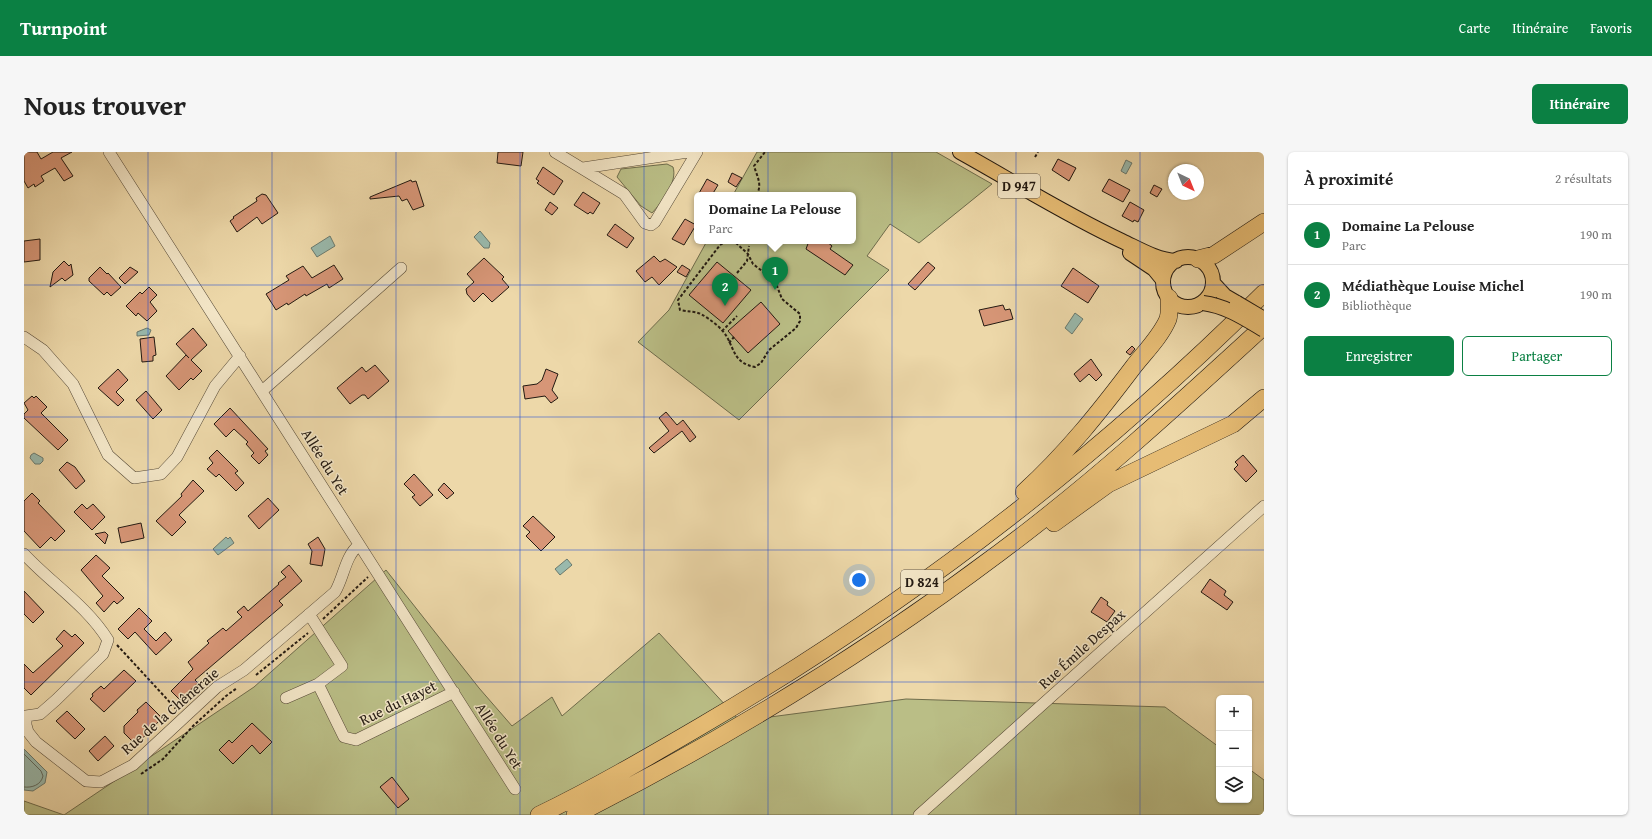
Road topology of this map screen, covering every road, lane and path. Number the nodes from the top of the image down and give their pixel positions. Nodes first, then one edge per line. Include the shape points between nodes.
1 (109, 152) edge
2 (555, 152) edge
3 (688, 152) edge
4 (697, 152) edge
5 (766, 152) edge
6 (960, 152) edge
7 (1038, 152) edge
8 (1035, 157) dead end
9 (583, 168) junction
10 (758, 192) edge
11 (1264, 222) edge
12 (1095, 229) junction
13 (722, 244) edge
14 (738, 244) edge
15 (749, 246) dead end
16 (748, 254) junction
17 (1198, 259) junction
18 (1176, 261) junction
19 (401, 268) dead end
20 (737, 273) dead end
21 (1163, 280) junction
22 (1213, 283) junction
23 (1264, 293) edge
24 (1169, 298) junction
25 (1203, 303) junction
26 (737, 316) dead end
27 (1264, 319) edge
28 (1264, 326) edge
29 (1264, 330) edge
30 (722, 331) junction
31 (24, 337) edge
32 (734, 337) dead end
33 (729, 343) junction
34 (240, 356) junction
35 (262, 391) junction
36 (1264, 398) edge
37 (1264, 506) edge
38 (359, 544) junction
39 (24, 554) edge
40 (933, 574) junction
41 (309, 614) junction
42 (900, 624) junction
43 (108, 640) junction
44 (318, 684) junction
45 (454, 692) junction
46 (286, 698) dead end
47 (25, 715) edge
48 (184, 717) junction
49 (515, 789) dead end
50 (540, 815) edge
51 (575, 815) edge
52 (920, 815) edge

1 - 34 street, Allée du Yet
2 - 9 street
3 - 9 street
4 - 9 street via 651,225 645,223 624,194
5 - 10 path via 754,166 759,184
6 - 12 main road, D 947
7 - 8 path
11 - 17 highway via 1214,255
12 - 18 main road, D 947 via 1148,254
12 - 21 main road, D 947 via 1148,265
13 - 30 path via 678,300 680,310 702,314
14 - 16 path
15 - 16 path
16 - 20 path via 747,261
16 - 33 path via 753,264 775,281 782,299 800,314 800,320 796,328 769,350 761,363 755,367 739,360
17 - 18 main road via 1184,258
17 - 22 main road via 1209,269
18 - 21 main road via 1168,268
19 - 35 street
21 - 24 main road
22 - 25 main road via 1210,295
22 - 27 main road, bridge via 1225,296
23 - 40 highway, D 824 via 1148,402 1028,502
24 - 25 main road via 1181,306 1196,306
24 - 40 highway via 1170,311 1167,320 1150,346 1075,442 1048,470
25 - 29 main road, bridge via 1217,305
26 - 30 path
28 - 42 highway, D 824 via 1123,454 1000,552
30 - 33 path
31 - 34 street via 43,350 73,384 108,455 134,478 161,474 177,457 215,386
32 - 33 path
34 - 35 street, Allée du Yet
35 - 38 street, Allée du Yet
36 - 42 highway via 1233,424 1108,484 969,586
37 - 52 street, Rue Émile Despax
38 - 41 street, Rue de la Chêneraie via 354,549 335,592
38 - 45 street, Allée du Yet
39 - 43 street via 68,594 102,629
40 - 50 highway, D 824 via 784,676 653,754
41 - 44 street via 342,666
41 - 48 street, Rue de la Chêneraie via 244,670 217,687
42 - 51 highway, D 824 via 759,714 660,772
43 - 47 street via 103,654 56,700 40,714
43 - 48 path via 117,645
44 - 45 street, Rue du Hayet via 344,738 356,740
44 - 46 street
45 - 49 street, Allée du Yet
47 - 48 street, Rue de la Chêneraie via 28,732 36,742 86,781 101,782 133,765

